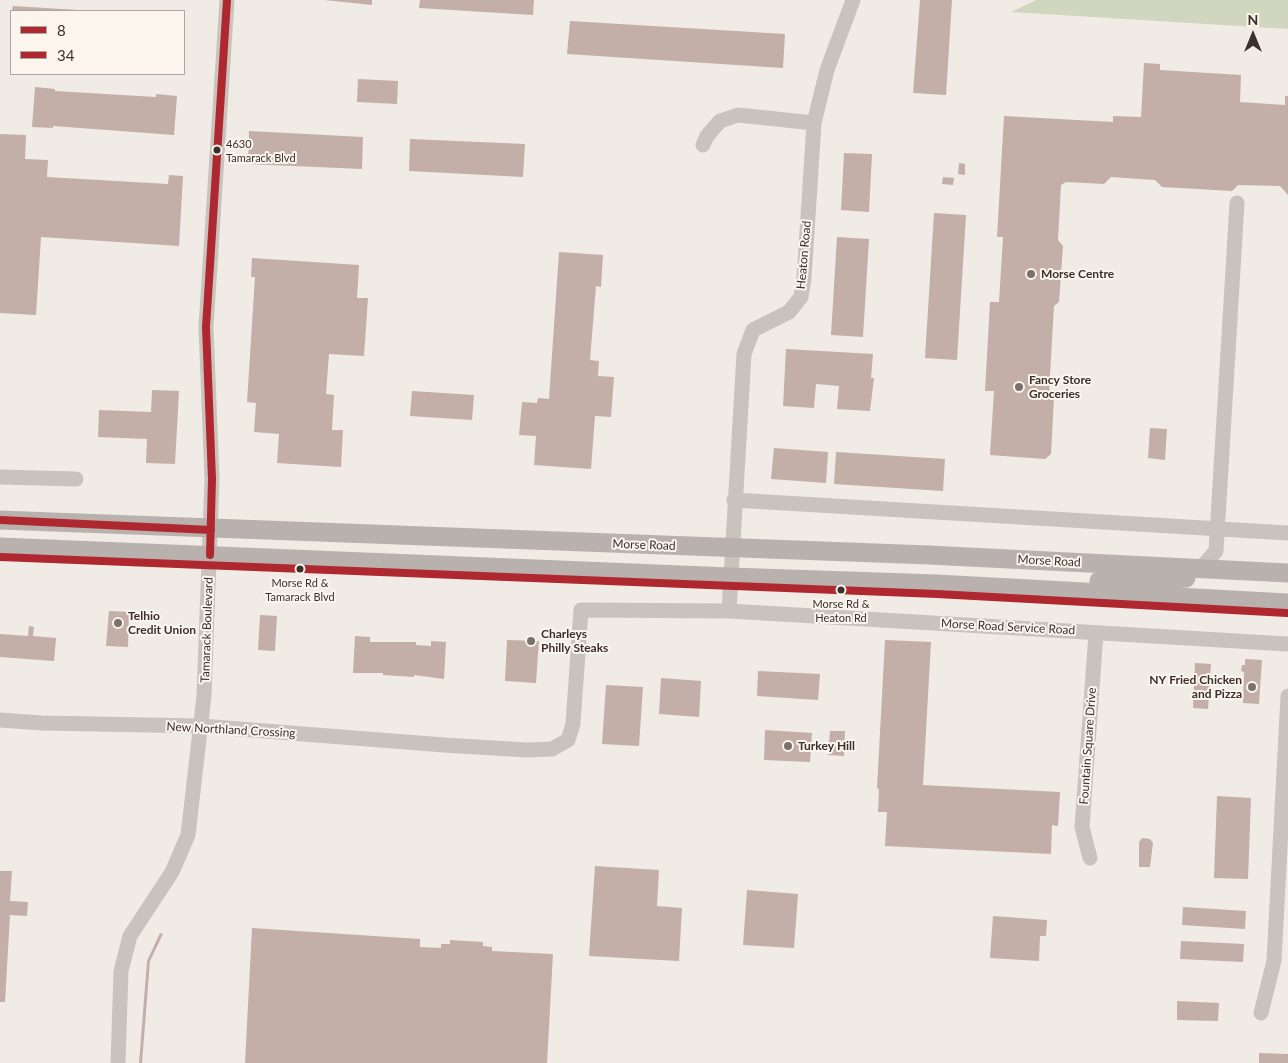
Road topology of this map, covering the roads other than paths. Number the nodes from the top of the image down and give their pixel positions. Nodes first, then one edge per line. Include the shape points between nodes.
1 (227, 0) edge
2 (853, 0) edge
3 (814, 123) junction
4 (704, 144) dead end
5 (1237, 203) dead end
6 (0, 477) edge
7 (76, 480) dead end
8 (734, 500) junction
9 (0, 520) edge
10 (1218, 529) junction
11 (211, 530) junction
12 (1288, 533) edge
13 (0, 547) edge
14 (732, 549) junction
15 (210, 556) junction
16 (1200, 569) junction
17 (1288, 573) edge
18 (730, 577) junction
19 (1064, 590) junction
20 (1288, 603) edge
21 (581, 610) joint
22 (729, 611) junction
23 (1096, 633) junction
24 (1288, 644) edge
25 (1288, 696) edge
26 (0, 720) edge
27 (201, 726) junction
28 (1090, 858) dead end
29 (1261, 1013) dead end
30 (118, 1063) edge

1 - 11 street, Tamarack Boulevard via 206,327
2 - 3 street, Heaton Road via 827,70
3 - 4 street via 738,115 720,121 706,136
3 - 8 street, Heaton Road via 801,297 789,312 753,330 744,354
5 - 10 street
6 - 7 street
8 - 10 street
8 - 14 street, Heaton Road
9 - 11 main road, Morse Road
10 - 12 street
10 - 16 street via 1216,551
11 - 14 main road, Morse Road
11 - 15 street, Tamarack Boulevard
13 - 15 main road
14 - 16 main road, Morse Road
14 - 18 street
15 - 18 main road
15 - 27 street, Tamarack Boulevard via 208,643
16 - 17 main road, Morse Road
16 - 19 main road via 1189,577 1103,580
18 - 19 main road
18 - 22 street
19 - 20 main road
21 - 22 street, Morse Road Service Road
21 - 27 street, New Northland Crossing via 573,724 568,740 552,749 462,746
22 - 23 street, Morse Road Service Road
23 - 24 street, Morse Road Service Road
23 - 28 street, Fountain Square Drive via 1082,827
25 - 29 street via 1274,961
26 - 27 street, New Northland Crossing
27 - 30 street, Tamarack Boulevard via 188,835 172,872 130,936 121,970

